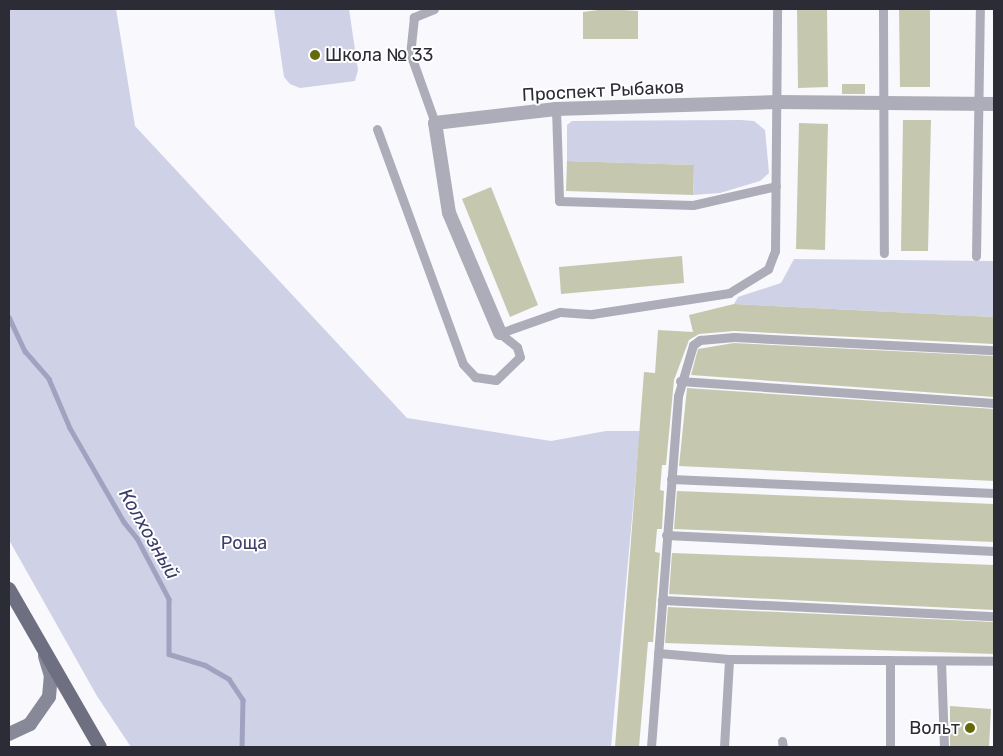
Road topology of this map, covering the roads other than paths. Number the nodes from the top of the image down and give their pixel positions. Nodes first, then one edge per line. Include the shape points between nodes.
1 (434, 9) edge
2 (777, 9) edge
3 (883, 9) edge
4 (980, 9) edge
5 (777, 102) junction
6 (978, 104) junction
7 (994, 104) edge
8 (884, 105) junction
9 (556, 109) junction
10 (435, 123) junction
11 (377, 129) dead end
12 (776, 186) junction
13 (884, 253) dead end
14 (976, 256) dead end
15 (500, 332) junction
16 (994, 350) edge
17 (680, 381) junction
18 (994, 403) edge
19 (671, 479) junction
20 (994, 493) edge
21 (666, 535) junction
22 (994, 551) edge
23 (9, 589) edge
24 (662, 600) junction
25 (994, 616) edge
26 (44, 653) junction
27 (658, 653) junction
28 (729, 660) junction
29 (890, 660) junction
30 (941, 661) junction
31 (994, 661) edge
32 (9, 734) edge
33 (100, 747) edge
34 (651, 747) edge
35 (724, 747) edge
36 (890, 747) edge
37 (944, 747) edge

1 - 10 lane via 414,17 410,53
2 - 5 lane
3 - 8 lane
4 - 6 lane
5 - 8 street, Проспект Рыбаков
5 - 9 street, Проспект Рыбаков
5 - 12 lane
6 - 7 street, Проспект Рыбаков
6 - 8 street, Проспект Рыбаков
6 - 14 lane
8 - 13 lane
9 - 10 street, Проспект Рыбаков
9 - 12 lane via 559,201 693,205
10 - 15 street via 449,213
11 - 15 lane via 463,364 475,377 496,380 520,357 517,347
12 - 15 lane via 772,259 768,269 729,293 592,314 560,312
16 - 17 lane via 712,338 693,345
17 - 18 lane
17 - 19 lane
19 - 20 lane
19 - 21 lane
21 - 22 lane
21 - 24 lane
23 - 26 main road
24 - 25 lane
24 - 27 lane
26 - 32 main road via 51,676 49,697 30,724
26 - 33 main road
27 - 28 lane
27 - 34 lane
28 - 29 lane
28 - 35 lane
29 - 30 lane
29 - 36 lane
30 - 31 lane
30 - 37 lane

